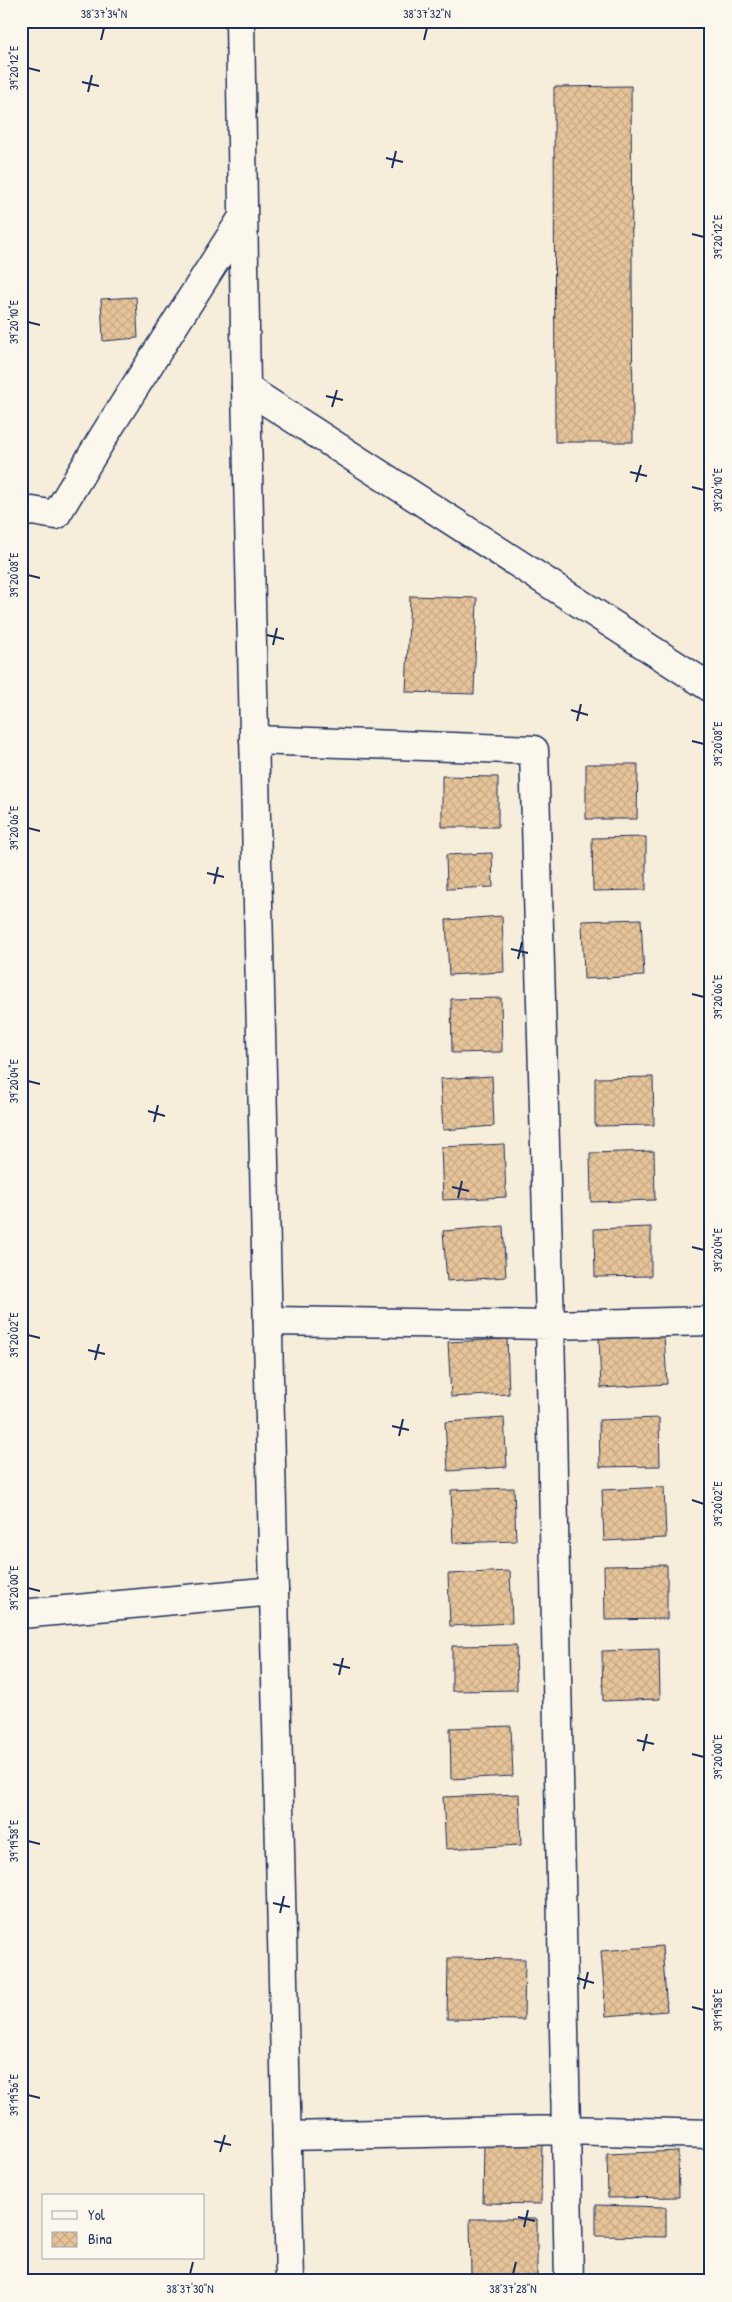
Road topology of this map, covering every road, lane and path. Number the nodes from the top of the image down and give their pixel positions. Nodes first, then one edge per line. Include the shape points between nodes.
1 (240, 21) edge
2 (244, 217) junction
3 (246, 388) junction
4 (21, 513) edge
5 (711, 688) edge
6 (254, 740) junction
7 (711, 1320) edge
8 (268, 1321) junction
9 (550, 1325) junction
10 (274, 1591) junction
11 (21, 1614) edge
12 (566, 2130) junction
13 (711, 2134) edge
14 (287, 2136) junction
15 (290, 2281) edge
16 (569, 2281) edge

1 - 2 street
2 - 3 street
2 - 4 street via 56,515 32,511
3 - 5 street
3 - 6 street
6 - 8 street
6 - 9 street via 534,750
7 - 9 street
8 - 9 street
8 - 10 street
9 - 12 street
10 - 11 street
10 - 14 street
12 - 13 street
12 - 14 street
12 - 16 street
14 - 15 street

